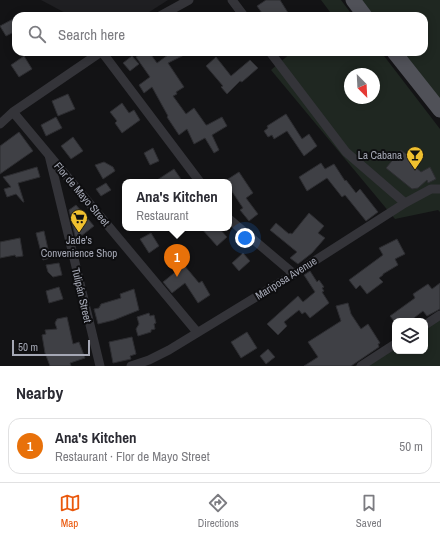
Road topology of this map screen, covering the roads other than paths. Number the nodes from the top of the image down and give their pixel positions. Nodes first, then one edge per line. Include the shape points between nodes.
1 (189, 0) edge
2 (232, 0) edge
3 (353, 0) edge
4 (167, 12) edge
5 (241, 12) edge
6 (362, 12) edge
7 (95, 56) edge
8 (104, 56) edge
9 (273, 56) edge
10 (397, 56) edge
11 (440, 110) edge
12 (14, 112) junction
13 (0, 124) edge
14 (49, 154) junction
15 (198, 179) edge
16 (440, 189) edge
17 (405, 203) junction
18 (232, 222) edge
19 (294, 274) junction
20 (440, 315) edge
21 (428, 323) edge
22 (198, 332) junction
23 (392, 346) edge
24 (100, 366) edge
25 (132, 366) edge
26 (361, 366) edge

1 - 4 street
2 - 5 street
3 - 6 main road
7 - 12 street
8 - 15 street
9 - 17 street via 346,152
10 - 11 main road
12 - 13 street
12 - 14 street, Flor de Mayo Street
14 - 22 street, Flor de Mayo Street
14 - 24 street, Tulipán Street
16 - 17 street, Mariposa Avenue via 432,189
17 - 19 street, Mariposa Avenue
18 - 19 street
19 - 22 street, Mariposa Avenue
20 - 21 street
22 - 25 street, Mariposa Avenue via 169,350
23 - 26 street

